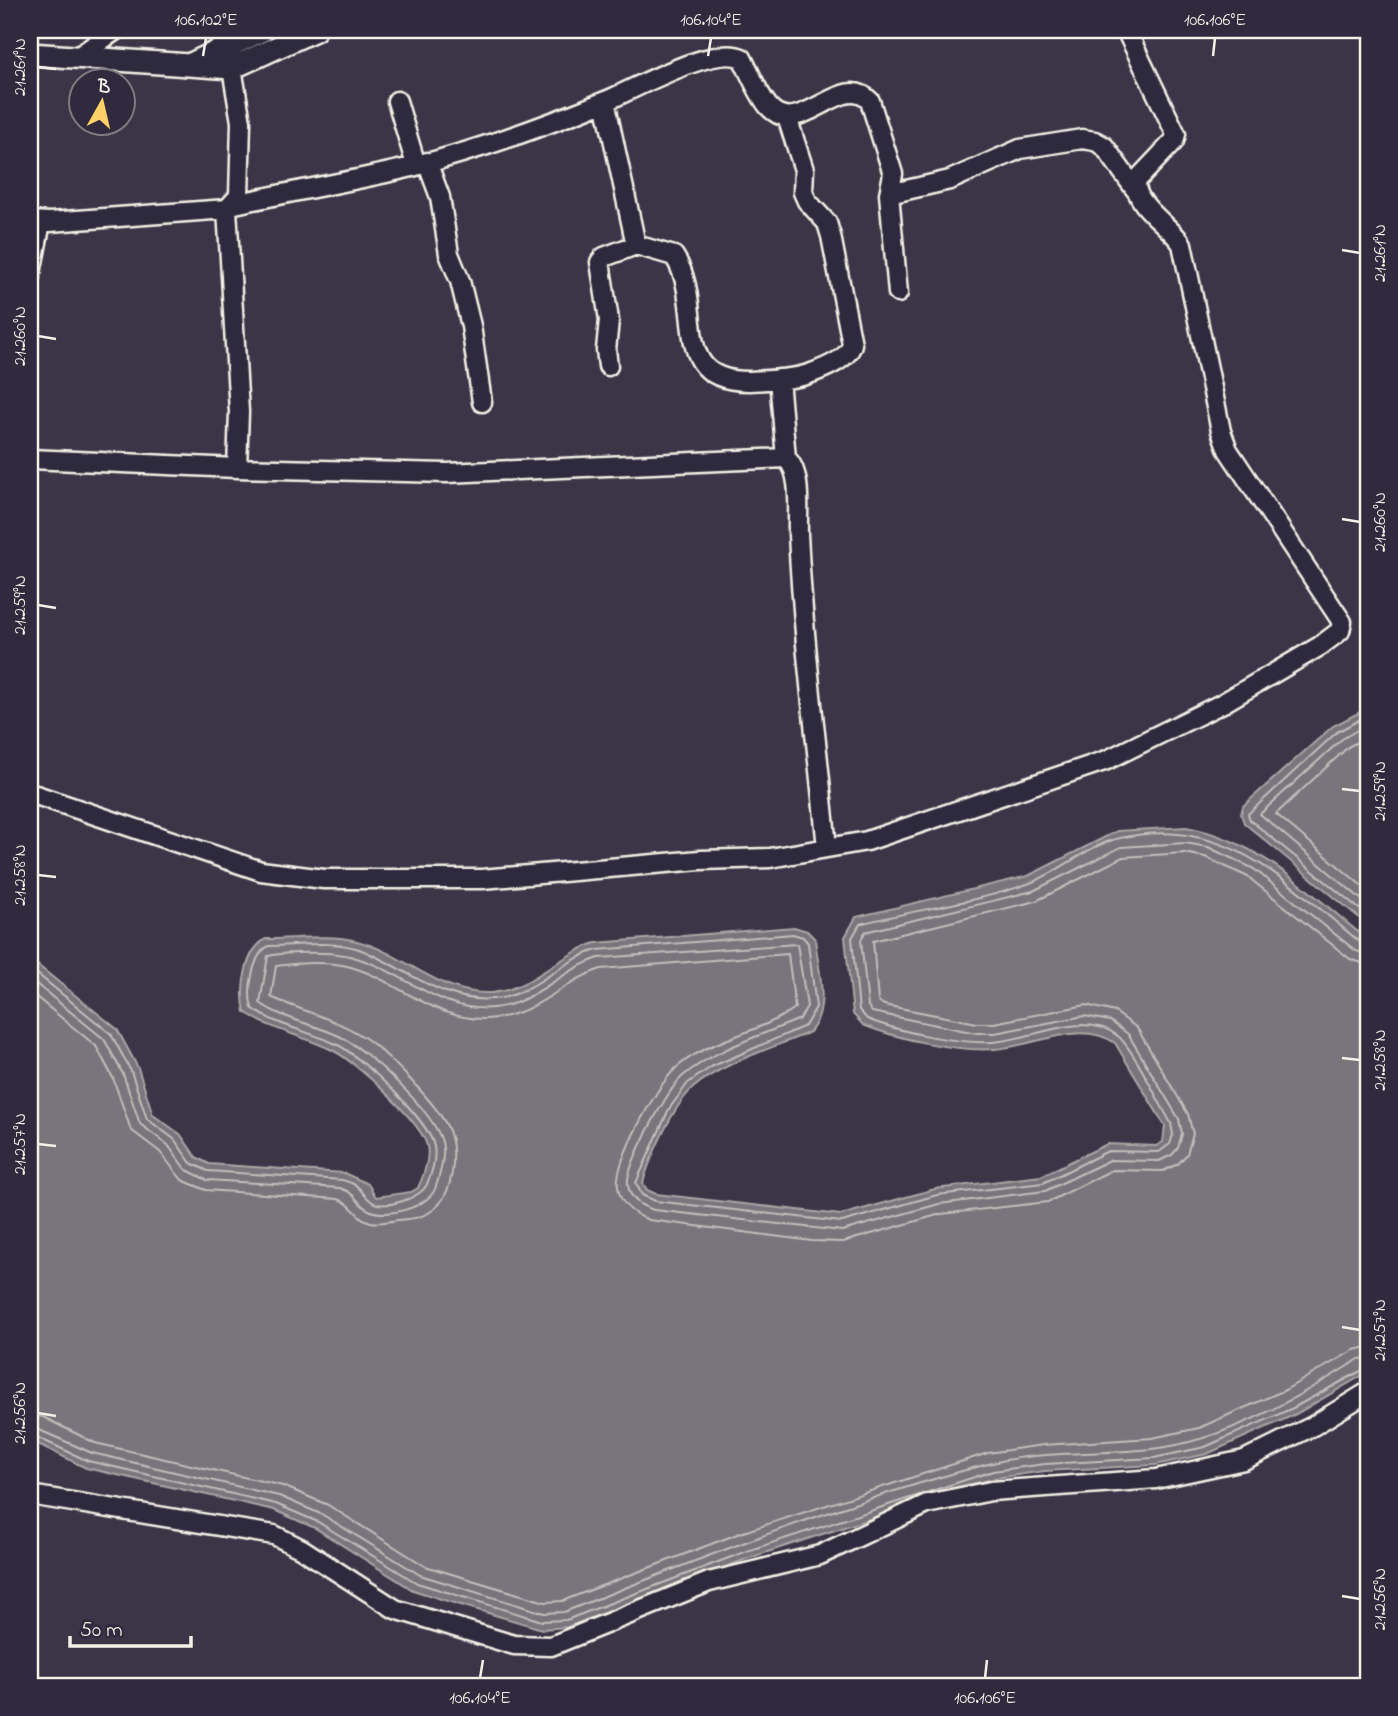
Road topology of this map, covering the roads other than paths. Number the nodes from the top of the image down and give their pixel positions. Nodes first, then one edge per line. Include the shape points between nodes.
1 (116, 30) edge
2 (264, 30) edge
3 (315, 30) edge
4 (1126, 30) edge
5 (228, 38) edge
6 (30, 54) edge
7 (76, 58) junction
8 (186, 66) junction
9 (232, 68) junction
10 (397, 101) dead end
11 (605, 101) junction
12 (787, 117) junction
13 (421, 164) junction
14 (1135, 189) junction
15 (888, 194) junction
16 (231, 206) junction
17 (36, 221) edge
18 (636, 245) junction
19 (30, 278) edge
20 (898, 293) dead end
21 (608, 366) dead end
22 (779, 379) junction
23 (482, 402) dead end
24 (786, 458) junction
25 (30, 459) edge
26 (238, 464) junction
27 (30, 793) edge
28 (827, 848) junction
29 (1368, 1392) edge
30 (30, 1495) edge

1 - 7 street
2 - 5 main road
3 - 9 main road
4 - 14 street via 1176,134 1136,181
5 - 8 main road
5 - 9 street
6 - 7 main road
7 - 8 main road
8 - 9 main road
9 - 16 street via 242,122 239,196
10 - 13 street
11 - 12 street via 681,68 731,55 742,58 770,108
11 - 13 street
11 - 18 street
12 - 15 street via 845,94 865,96 892,162
12 - 22 street via 804,170 803,192 827,223 831,236 852,346 827,366
13 - 16 street
13 - 23 street via 440,197 449,254 471,326
14 - 15 street via 1104,146 1082,139 1020,149 950,180
14 - 28 street via 1182,244 1228,450 1342,622 1340,631 1223,703 1107,760 867,841
15 - 20 street
16 - 17 street
16 - 26 street
17 - 19 street
18 - 21 street via 600,262 609,320
18 - 22 street via 674,256 684,270 696,351 706,371 722,380
22 - 24 street
24 - 26 street via 447,473
24 - 28 street via 796,475
25 - 26 street
27 - 28 street via 261,871 324,879 482,879 770,858
29 - 30 street via 1244,1460 1156,1479 991,1491 927,1504 820,1555 709,1582 551,1646 514,1645 395,1609 274,1535

